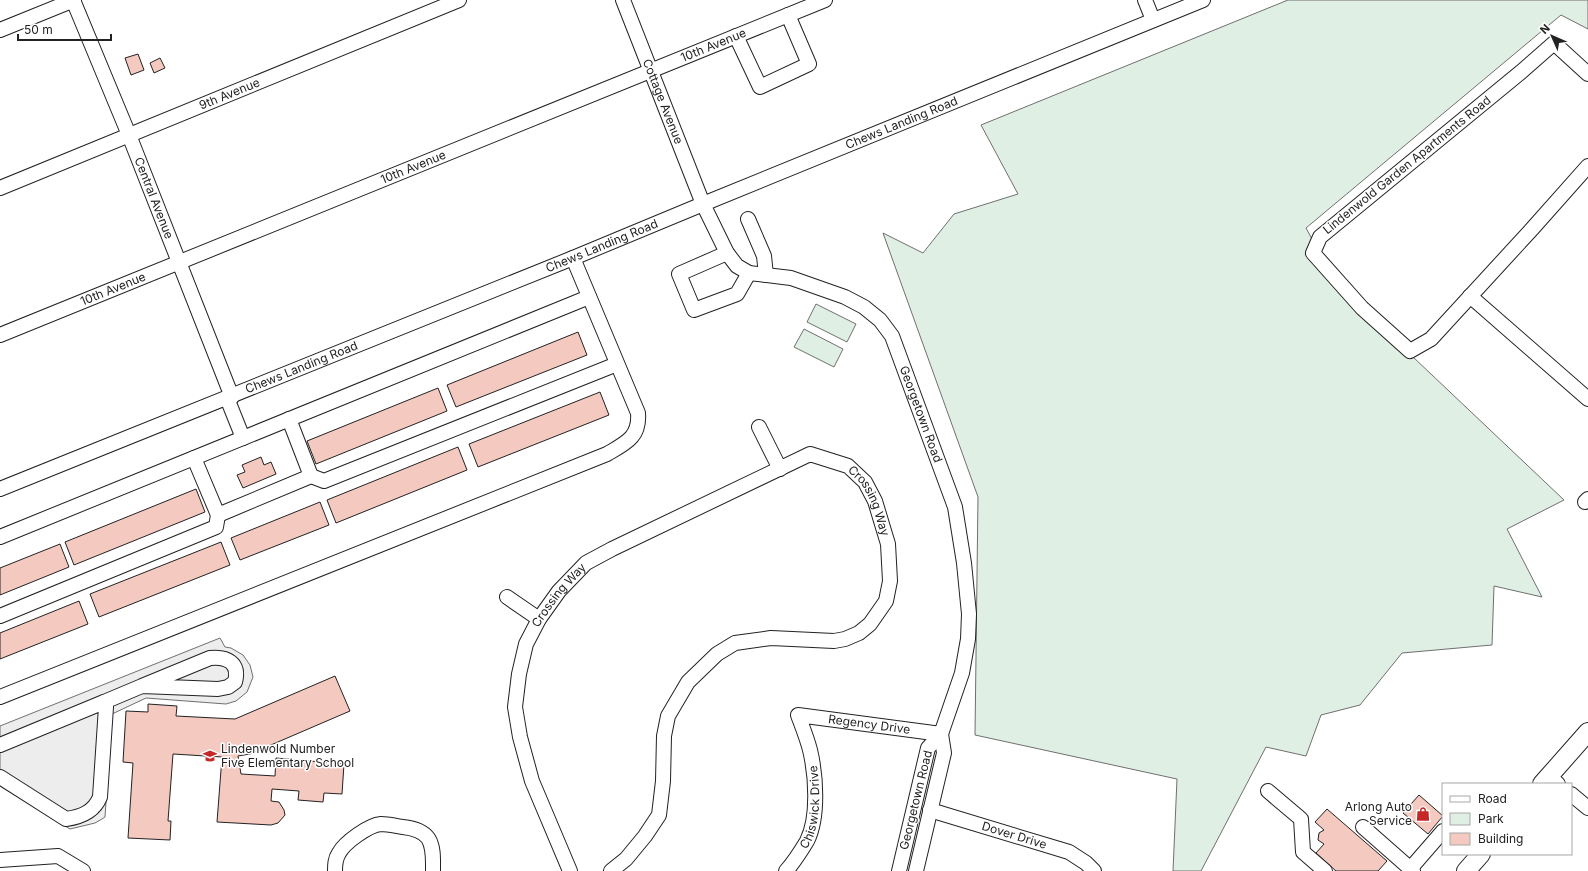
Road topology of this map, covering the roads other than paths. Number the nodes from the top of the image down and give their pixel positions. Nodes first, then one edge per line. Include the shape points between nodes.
1 (74, 0) edge
2 (459, 0) edge
3 (624, 0) edge
4 (826, 0) edge
5 (1145, 0) edge
6 (1203, 0) edge
7 (788, 15) junction
8 (1153, 20) junction
9 (0, 30) edge
10 (736, 36) junction
11 (651, 71) junction
12 (1588, 74) edge
13 (129, 135) junction
14 (1588, 166) edge
15 (0, 188) edge
16 (703, 204) junction
17 (748, 219) dead end
18 (727, 253) junction
19 (573, 258) junction
20 (179, 262) junction
21 (749, 272) junction
22 (766, 275) junction
23 (1470, 296) junction
24 (589, 297) junction
25 (0, 334) edge
26 (617, 364) junction
27 (230, 398) junction
28 (1588, 399) edge
29 (289, 419) junction
30 (759, 427) dead end
31 (242, 438) junction
32 (194, 458) junction
33 (780, 469) junction
34 (311, 476) junction
35 (0, 489) edge
36 (218, 515) junction
37 (0, 537) edge
38 (507, 597) dead end
39 (0, 616) edge
40 (539, 619) junction
41 (142, 686) junction
42 (0, 697) edge
43 (104, 702) junction
44 (798, 715) joint
45 (1588, 732) edge
46 (940, 734) junction
47 (0, 745) edge
48 (0, 777) edge
49 (1550, 781) edge
50 (1268, 791) dead end
51 (1572, 795) edge
52 (1588, 808) edge
53 (930, 810) junction
54 (1362, 827) dead end
55 (1442, 832) edge
56 (1480, 855) edge
57 (0, 860) edge
58 (1411, 870) edge
59 (83, 871) edge
60 (335, 871) edge
61 (433, 871) edge
62 (570, 871) edge
63 (611, 871) edge
64 (786, 871) edge
65 (899, 871) edge
66 (916, 871) edge
67 (1094, 871) edge
68 (1324, 871) edge
69 (1466, 871) edge

1 - 9 street
1 - 13 street, Central Avenue
2 - 13 street, 9th Avenue
3 - 11 street, Cottage Avenue
4 - 7 street, 10th Avenue
5 - 8 street
6 - 8 street, Chews Landing Road
7 - 10 street, 10th Avenue
7 - 10 street via 810,64 760,87
8 - 16 street, Chews Landing Road
10 - 11 street, 10th Avenue
11 - 16 street, Cottage Avenue
11 - 20 street, 10th Avenue
12 - 23 street, Lindenwold Garden Apartments Road via 1554,43 1320,236 1313,253 1362,308 1410,350 1431,339
13 - 15 street, 9th Avenue
13 - 20 street, Central Avenue
14 - 23 street, Lindenwold Garden Apartments Road
16 - 18 street, Georgetown Road
16 - 19 street, Chews Landing Road
17 - 22 street via 764,256
18 - 21 street, Georgetown Road via 737,266
18 - 21 street via 679,274 694,310 737,294
19 - 24 street
19 - 27 street, Chews Landing Road
20 - 25 street, 10th Avenue
20 - 27 street, Central Avenue
21 - 22 street, Georgetown Road
22 - 46 street, Georgetown Road via 791,278 845,297 875,315 892,336 955,507 964,563 969,614 968,639 962,673
23 - 28 street
24 - 26 street
24 - 29 street
26 - 34 street via 324,481
26 - 42 street via 638,413 638,423 632,438 620,446 428,526
27 - 31 street, Central Avenue
27 - 35 street, Chews Landing Road
29 - 31 street
29 - 34 street
30 - 33 street
31 - 32 street
32 - 36 street
32 - 37 street
33 - 40 street, Crossing Way via 586,563 559,591
33 - 63 street, Crossing Way via 810,454 848,466 865,482 875,501 888,544 890,581 886,601 870,624 859,633 845,639 834,641 771,638 735,643 717,654 688,682 668,716 658,816 626,859
34 - 36 street
36 - 39 street via 216,527
38 - 40 street
40 - 62 street, Crossing Way via 526,644 515,707 532,781
41 - 41 street via 218,689 228,687 235,682 237,676 232,663 219,657 210,658
41 - 43 street
43 - 47 street
43 - 48 street via 106,707 100,798 89,812 78,818 66,819
44 - 46 street, Regency Drive
44 - 64 street, Chiswick Drive via 810,749 814,817 807,840
45 - 49 main road
46 - 53 street, Georgetown Road via 944,753
46 - 65 street, Georgetown Road via 928,748
50 - 68 street via 1300,819 1303,852
51 - 52 street
53 - 66 street, Georgetown Road
53 - 67 street, Dover Drive via 1069,852
54 - 58 street
55 - 58 street
56 - 69 main road
57 - 59 street via 58,856
60 - 61 street via 336,858 340,851 370,827 381,824 412,828 422,832 431,846

